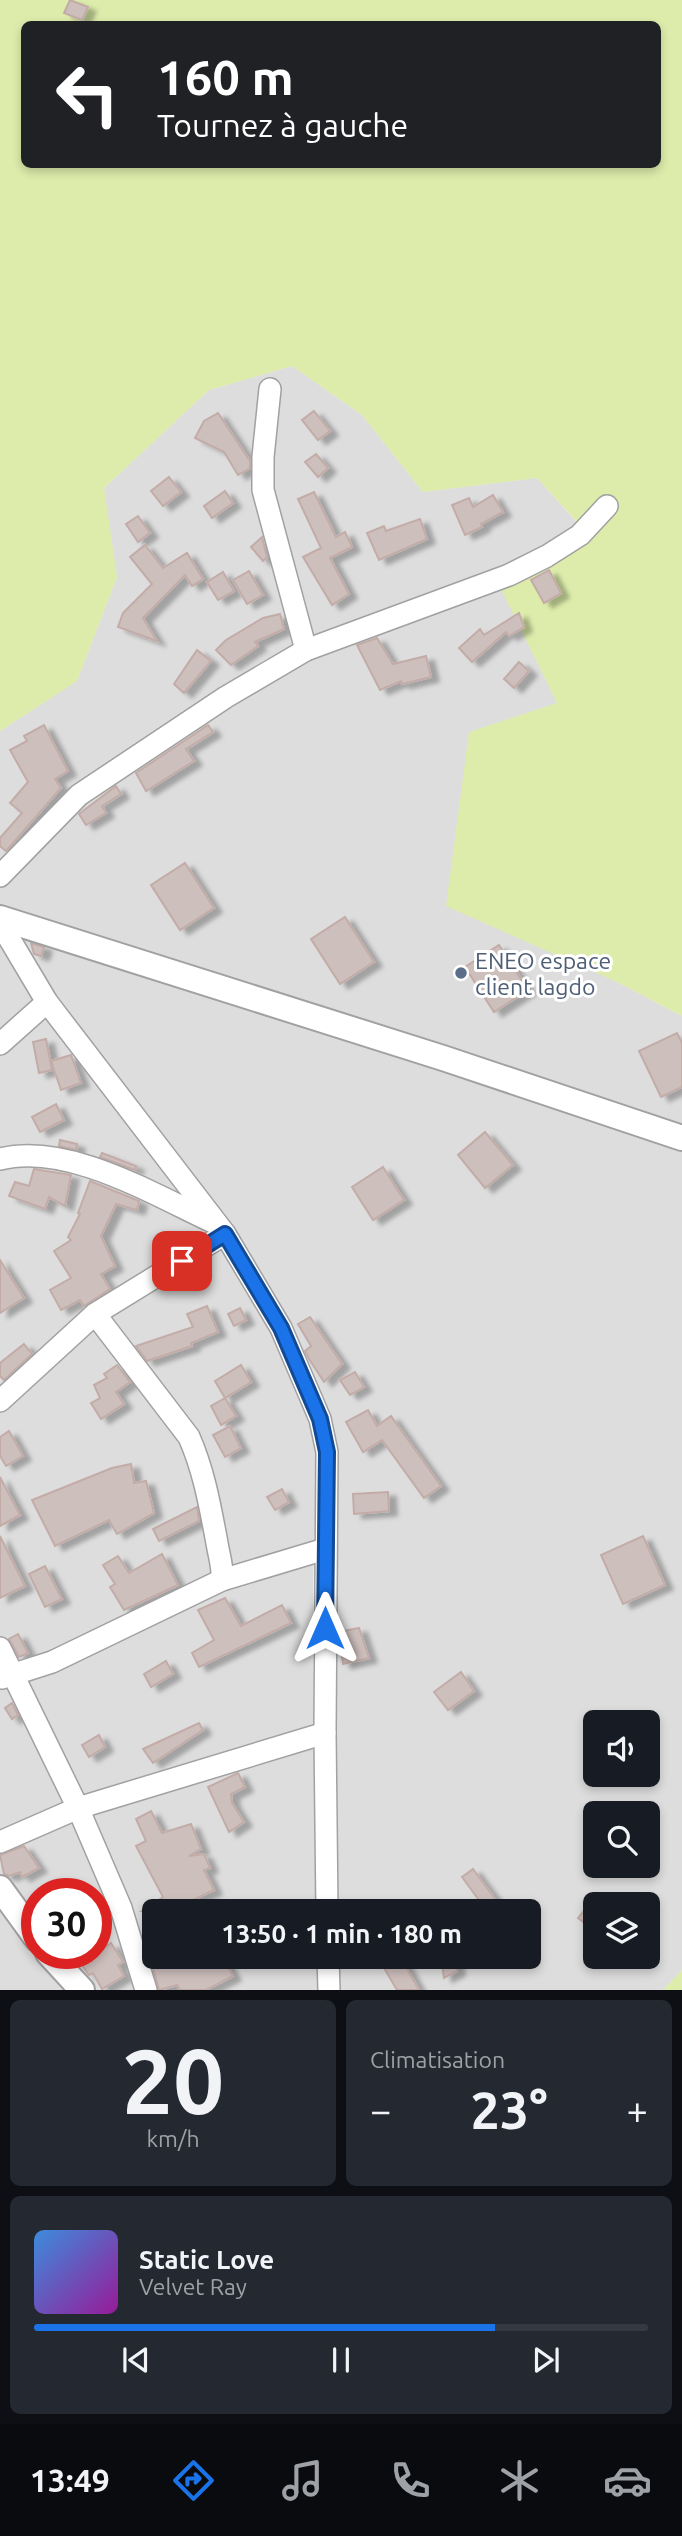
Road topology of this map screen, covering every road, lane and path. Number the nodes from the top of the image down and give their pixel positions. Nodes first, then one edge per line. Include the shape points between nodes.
1 (270, 388) dead end
2 (607, 506) dead end
3 (306, 650) junction
4 (0, 876) edge
5 (0, 920) edge
6 (47, 1002) junction
7 (0, 1044) edge
8 (682, 1138) edge
9 (0, 1159) edge
10 (222, 1229) junction
11 (95, 1314) junction
12 (0, 1401) edge
13 (325, 1549) junction
14 (222, 1580) junction
15 (0, 1648) edge
16 (6, 1676) edge
17 (325, 1733) junction
18 (78, 1808) junction
19 (0, 1842) edge
20 (0, 1888) edge
21 (327, 1899) edge
22 (21, 1917) edge
23 (63, 1969) edge
24 (328, 1969) edge
25 (82, 1990) edge
26 (146, 1990) edge
27 (329, 1990) edge

1 - 3 street via 263,490
2 - 3 street via 568,545 509,575
3 - 4 street via 204,711 79,795
5 - 6 street
5 - 8 street via 417,1049
6 - 7 street
6 - 10 street
9 - 10 street via 42,1155 102,1172
10 - 11 street
10 - 13 street via 281,1328 320,1419 327,1452
11 - 12 street
11 - 14 street via 193,1446 213,1515
13 - 14 street
13 - 17 street
14 - 16 street via 52,1662
15 - 16 street
16 - 18 street
17 - 18 street
17 - 21 street
18 - 19 street
18 - 26 street via 121,1908
20 - 22 street
23 - 25 street
24 - 27 street

